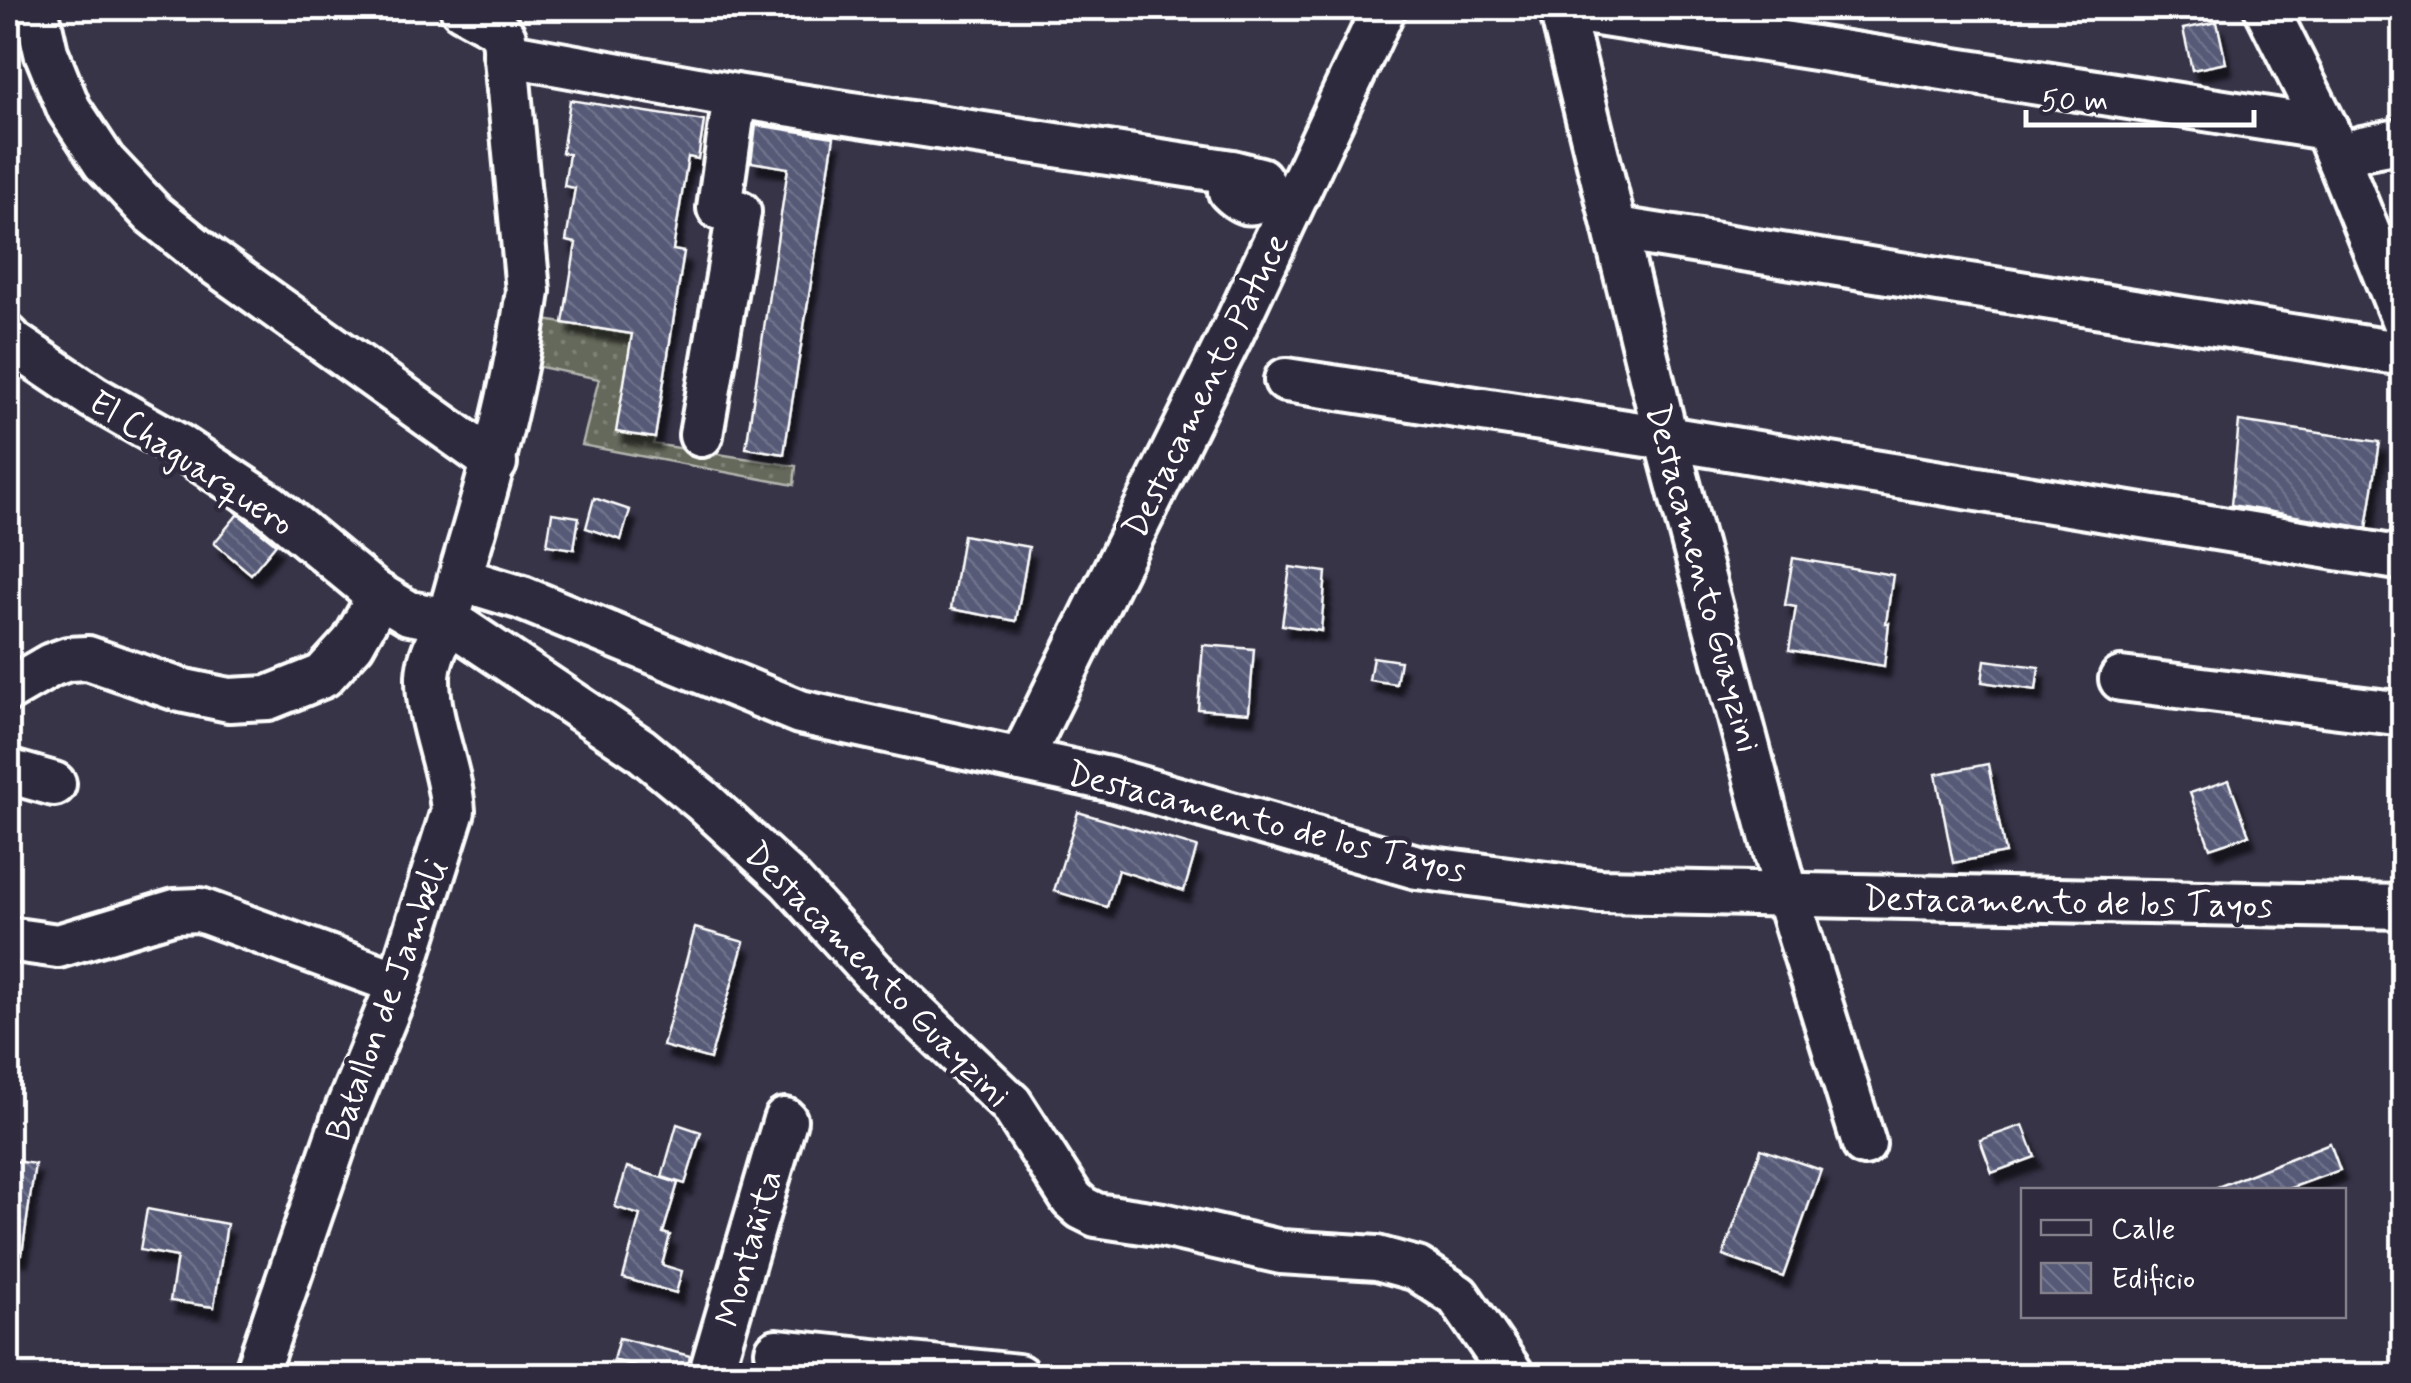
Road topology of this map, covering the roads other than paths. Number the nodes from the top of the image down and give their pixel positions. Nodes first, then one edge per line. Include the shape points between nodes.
1 (36, 8) edge
2 (462, 8) edge
3 (1384, 8) edge
4 (1560, 8) edge
5 (2266, 8) edge
6 (505, 54) junction
7 (736, 96) junction
8 (2404, 140) edge
9 (2332, 144) junction
10 (1232, 172) dead end
11 (1616, 230) junction
12 (2404, 322) edge
13 (8, 337) edge
14 (2404, 354) edge
15 (1286, 380) dead end
16 (701, 434) dead end
17 (1666, 438) junction
18 (495, 463) junction
19 (2404, 558) edge
20 (460, 579) junction
21 (374, 592) junction
22 (448, 620) junction
23 (2122, 679) dead end
24 (8, 690) edge
25 (2404, 714) edge
26 (1021, 760) junction
27 (8, 771) edge
28 (54, 784) dead end
29 (1787, 896) junction
30 (2404, 908) edge
31 (8, 939) edge
32 (399, 983) junction
33 (785, 1120) dead end
34 (1864, 1144) dead end
35 (777, 1351) dead end
36 (256, 1376) edge
37 (710, 1376) edge
38 (1018, 1376) edge
39 (1513, 1376) edge

1 - 18 street via 70,110 104,162 153,214
2 - 6 street via 498,30
3 - 26 street, Destacamento Patuce
4 - 9 street
4 - 11 street, Destacamento Guayzini
5 - 9 street
6 - 7 street
6 - 18 street, Batallon de Jambeli via 528,292
7 - 10 street
7 - 16 street via 719,208 740,212
8 - 9 street via 2362,148
9 - 12 street
11 - 14 street
11 - 17 street, Destacamento Guayzini
13 - 21 street, El Chaguarquero via 269,505
15 - 17 street
17 - 19 street
17 - 29 street, Destacamento Guayzini
18 - 20 street, Batallon de Jambeli
20 - 22 street, Batallon de Jambeli
20 - 26 street, Destacamento de los Tayos via 800,712
21 - 22 street, El Chaguarquero via 409,613
21 - 24 street via 353,643 322,676 268,698 229,700 180,690 88,658 51,664
22 - 32 street, Batallon de Jambeli via 428,674 453,811
22 - 39 street, Destacamento Guayzini via 640,750 789,880 873,972 1011,1104 1082,1208 1282,1252 1377,1258 1417,1269 1458,1296
23 - 25 street
26 - 29 street, Destacamento de los Tayos via 1417,867 1600,891
27 - 28 street
29 - 30 street, Destacamento de los Tayos
29 - 34 street, Destacamento Guayzini
31 - 32 street via 58,946 175,911 200,910
32 - 36 street, Batallon de Jambeli via 344,1118
33 - 37 street, Montañita
35 - 38 street

